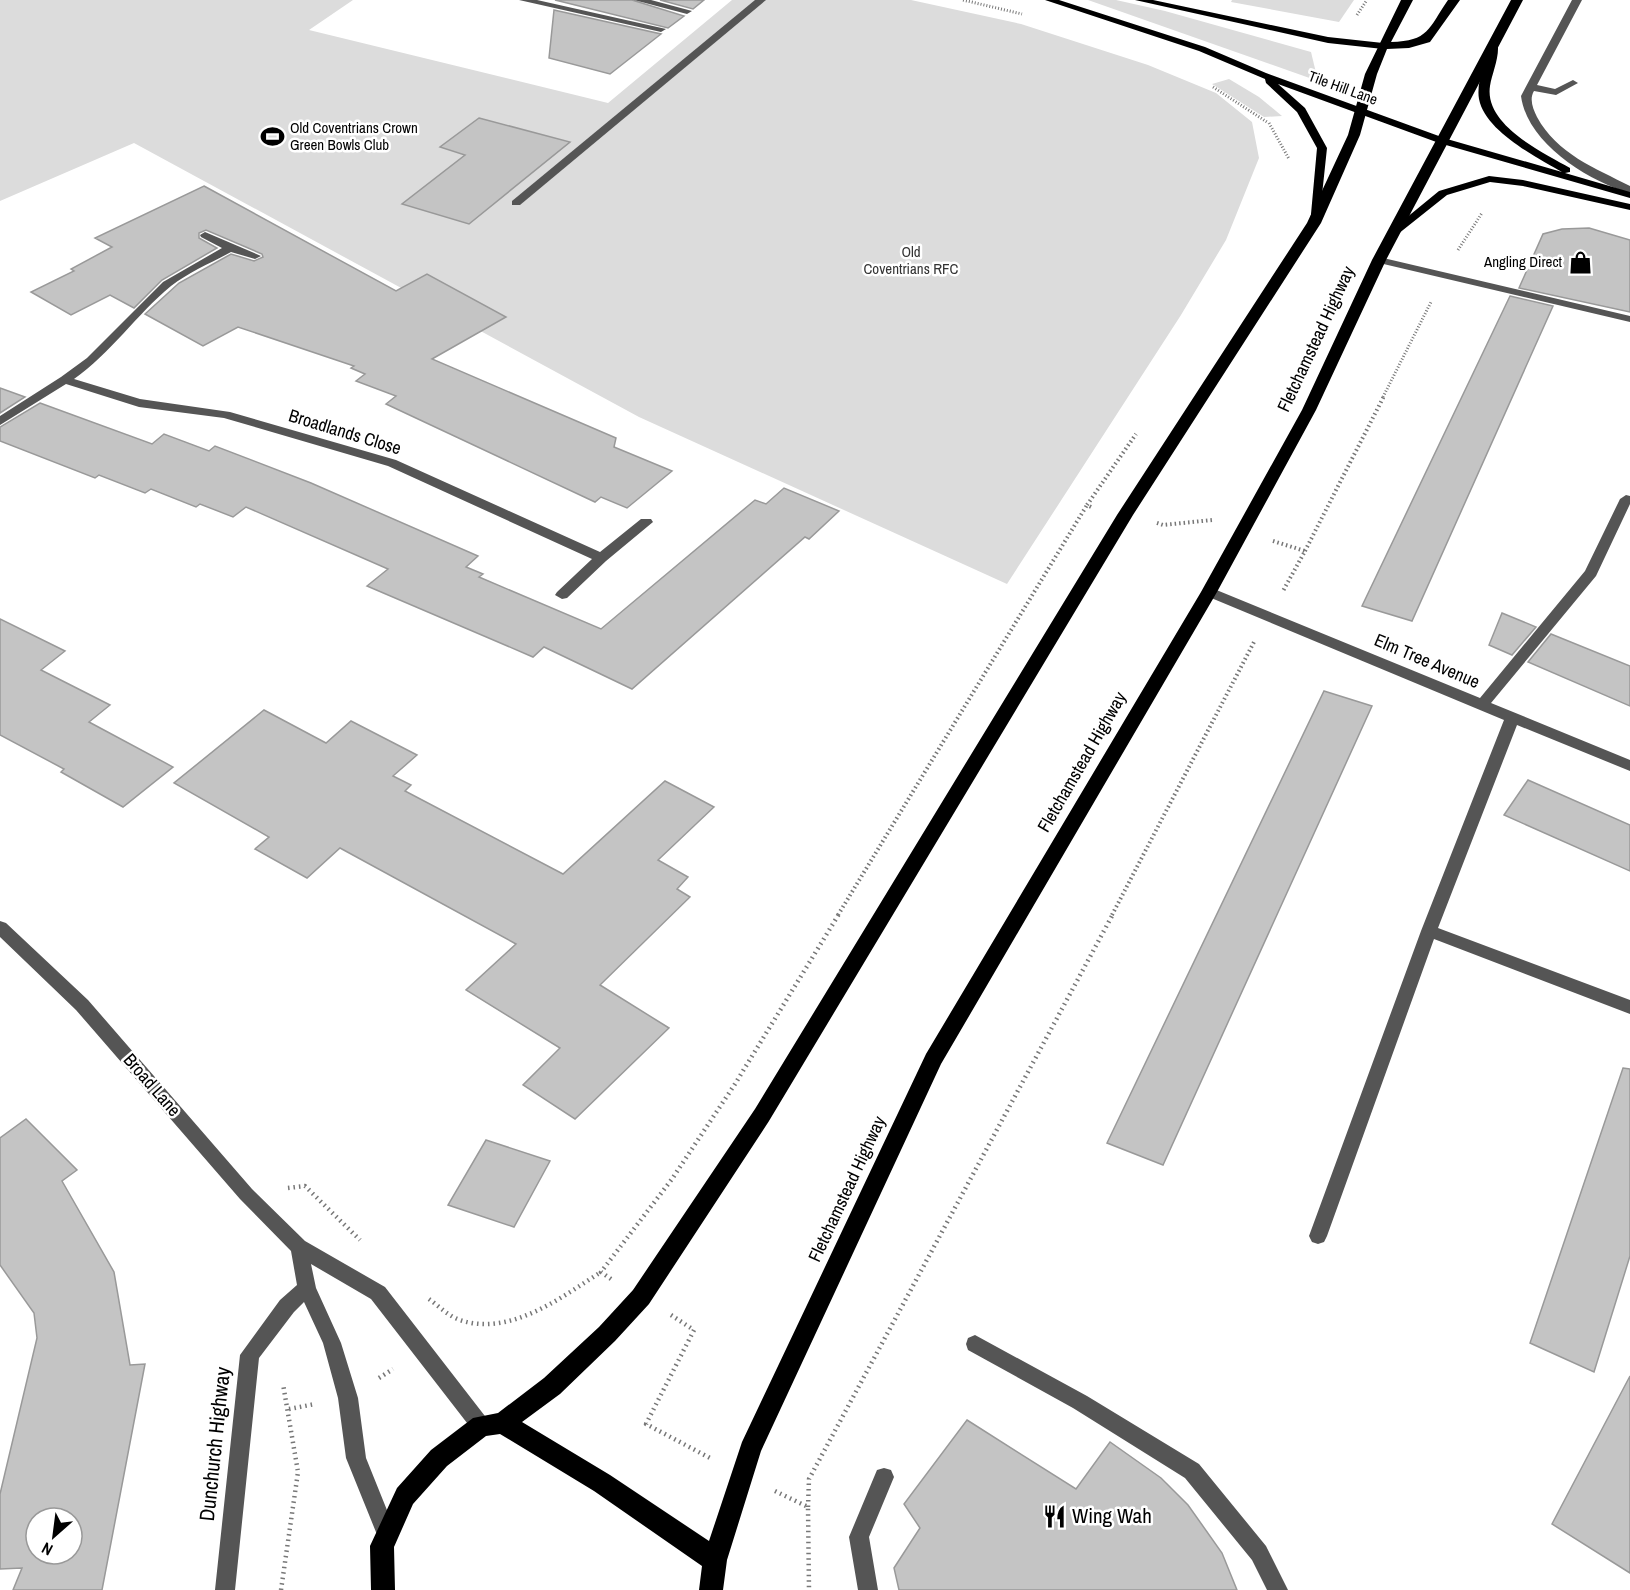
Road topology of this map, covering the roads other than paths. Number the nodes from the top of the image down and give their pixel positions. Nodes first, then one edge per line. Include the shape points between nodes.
1 (524, 0) edge
2 (568, 0) edge
3 (639, 0) edge
4 (761, 0) edge
5 (1050, 0) edge
6 (1140, 0) edge
7 (1407, 0) edge
8 (1454, 0) edge
9 (1516, 0) edge
10 (1577, 0) edge
11 (558, 8) junction
12 (687, 10) dead end
13 (661, 29) dead end
14 (1494, 40) junction
15 (1383, 46) junction
16 (1263, 75) junction
17 (1573, 83) dead end
18 (1531, 87) junction
19 (1360, 110) junction
20 (1443, 141) junction
21 (1593, 184) junction
22 (1630, 190) edge
23 (1630, 195) edge
24 (516, 203) dead end
25 (1630, 207) edge
26 (1314, 223) junction
27 (1394, 232) junction
28 (205, 235) dead end
29 (230, 248) junction
30 (255, 256) dead end
31 (1379, 260) junction
32 (1630, 319) edge
33 (65, 380) junction
34 (0, 421) edge
35 (1626, 499) dead end
36 (646, 522) dead end
37 (601, 558) junction
38 (1209, 592) junction
39 (562, 595) dead end
40 (1482, 705) junction
41 (1512, 718) junction
42 (1630, 766) edge
43 (0, 927) edge
44 (1429, 931) junction
45 (1630, 1007) edge
46 (1318, 1236) dead end
47 (299, 1247) junction
48 (307, 1288) junction
49 (975, 1344) dead end
50 (492, 1424) junction
51 (884, 1477) dead end
52 (385, 1540) junction
53 (715, 1580) edge
54 (225, 1590) edge
55 (372, 1590) edge
56 (382, 1590) edge
57 (868, 1590) edge
58 (1278, 1590) edge

1 - 11 street
2 - 11 street
3 - 12 street
4 - 24 street
5 - 16 main road, Tile Hill Lane via 1203,49
6 - 15 main road via 1328,40
7 - 15 highway
8 - 15 highway via 1426,40
9 - 14 highway, Fletchamstead Highway
10 - 18 street
11 - 13 street
14 - 20 highway, Fletchamstead Highway
14 - 21 main road via 1484,98 1492,118 1536,154
15 - 19 highway
16 - 19 main road, Tile Hill Lane
16 - 26 main road via 1301,110 1322,148
17 - 18 street via 1556,92
18 - 22 street via 1526,106 1551,142 1571,160
19 - 20 main road, Tile Hill Lane
19 - 26 highway via 1354,135
20 - 21 main road, Tile Hill Lane
20 - 27 highway, Fletchamstead Highway
21 - 23 main road, Tile Hill Lane
25 - 27 main road via 1489,179 1443,193
26 - 50 highway via 1125,515 762,1114 640,1297 552,1386
27 - 31 highway, Fletchamstead Highway
28 - 29 street
29 - 30 street
29 - 33 street via 160,290 86,366
31 - 32 street
31 - 38 highway, Fletchamstead Highway via 1309,410
33 - 34 street
33 - 37 street, Broadlands Close via 139,403 226,415 392,463
35 - 40 street via 1591,573
36 - 37 street
37 - 39 street
38 - 40 street, Elm Tree Avenue
38 - 53 highway, Fletchamstead Highway via 933,1060 750,1450
40 - 41 street, Elm Tree Avenue
41 - 42 street, Elm Tree Avenue
41 - 44 street
43 - 47 street, Broad Lane via 82,1005 246,1194
44 - 45 street
44 - 46 street
47 - 48 street
47 - 50 street, Broad Lane via 378,1293 422,1350
48 - 52 street via 332,1343 348,1398 356,1458
48 - 54 street, Dunchurch Highway via 287,1306 250,1355
49 - 58 street via 1192,1471 1258,1553
50 - 52 highway via 439,1458 405,1496
50 - 53 highway via 602,1483
51 - 57 street via 859,1537
52 - 55 highway
52 - 56 highway

